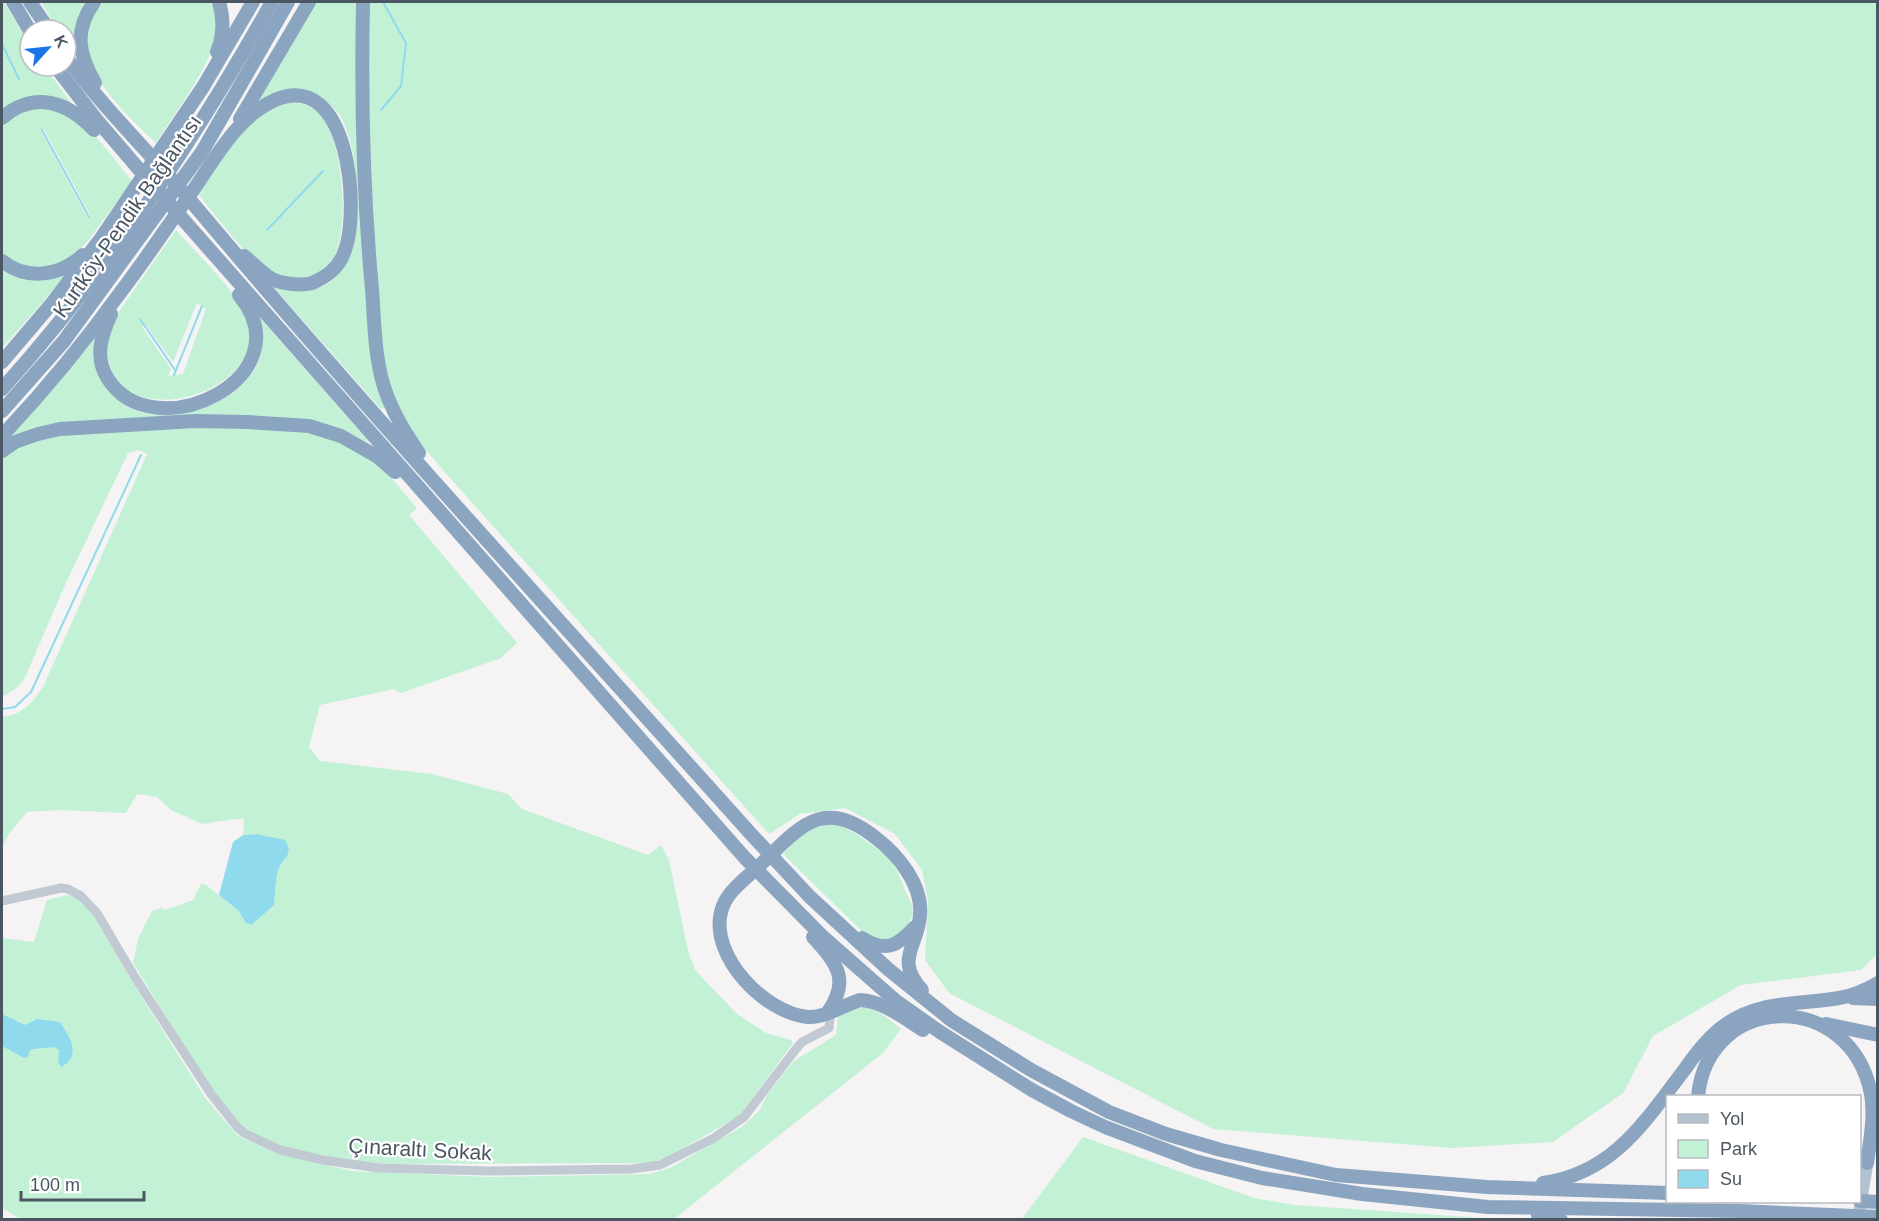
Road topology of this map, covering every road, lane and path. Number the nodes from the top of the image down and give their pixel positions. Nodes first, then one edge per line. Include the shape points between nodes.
1 (13, 2) edge
2 (30, 2) edge
3 (94, 2) edge
4 (219, 2) edge
5 (253, 2) edge
6 (272, 2) edge
7 (288, 2) edge
8 (309, 2) edge
9 (363, 2) edge
10 (22, 18) edge
11 (41, 18) edge
12 (78, 72) edge
13 (64, 78) edge
14 (203, 87) junction
15 (109, 111) junction
16 (2, 118) edge
17 (222, 149) junction
18 (136, 167) junction
19 (216, 232) junction
20 (102, 237) junction
21 (203, 242) junction
22 (2, 261) edge
23 (120, 293) junction
24 (2, 362) edge
25 (2, 389) edge
26 (2, 411) edge
27 (2, 436) edge
28 (2, 451) edge
29 (418, 488) junction
30 (464, 515) junction
31 (744, 858) junction
32 (810, 897) junction
33 (2, 901) edge
34 (918, 924) junction
35 (1878, 983) edge
36 (1841, 998) junction
37 (1878, 999) edge
38 (828, 1012) junction
39 (951, 1020) junction
40 (1821, 1023) junction
41 (1878, 1035) edge
42 (1032, 1090) junction
43 (1698, 1095) edge
44 (1878, 1120) edge
45 (1867, 1163) junction
46 (1487, 1186) junction
47 (1666, 1194) edge
48 (1861, 1201) edge
49 (1861, 1201) edge
50 (1878, 1202) edge
51 (1861, 1203) edge
52 (1488, 1207) junction
53 (1771, 1213) junction
54 (1878, 1217) edge
55 (1562, 1220) edge
56 (1735, 1220) edge
57 (1858, 1220) edge

1 - 10 highway
2 - 11 highway
3 - 15 highway via 81,27 80,49
4 - 14 highway via 222,42
5 - 14 highway
6 - 25 highway, Kurtköy-Pendik Bağlantısı via 220,93 139,216
7 - 26 highway, Kurtköy-Pendik Bağlantısı via 202,152 64,340
8 - 17 highway
9 - 30 highway via 366,226 379,368 401,426
12 - 15 highway
13 - 18 highway
14 - 20 highway
15 - 19 highway
16 - 18 highway via 27,104 68,108
17 - 19 highway via 246,118 261,106 282,97 302,96 320,104 334,122 344,149 351,214 344,255 330,274 305,285 273,279
17 - 23 highway
18 - 21 highway
19 - 30 highway
20 - 22 highway via 78,259 51,273 24,273
20 - 24 highway
21 - 23 highway via 246,303 256,330 257,342 249,366 221,393 195,404 164,408 147,407 121,396 105,375 100,344
21 - 29 highway
23 - 27 highway
28 - 29 highway via 15,442 60,429 195,421 309,426 358,445
29 - 31 highway
30 - 32 highway
31 - 38 highway via 836,966 840,989
31 - 42 highway via 822,936 896,1000
32 - 34 highway via 879,947 898,943
32 - 39 highway
33 - 38 street, Çınaraltı Sokak via 62,888 81,896 97,913 210,1094 238,1128 280,1150 351,1166 488,1171 660,1165 714,1138 744,1117 802,1042 829,1028
34 - 38 highway via 918,898 906,872 888,848 849,821 831,817 807,823 792,834 735,889 723,905 720,921 724,945 738,972 764,999 784,1010 807,1017
34 - 39 highway via 908,951 910,972
35 - 36 highway
36 - 37 highway
36 - 46 highway via 1771,1005 1736,1017 1695,1055 1623,1145 1590,1169 1551,1182
38 - 42 highway via 860,1000 874,1002
39 - 46 highway via 1109,1112 1166,1134 1336,1175
40 - 41 highway
40 - 43 highway via 1778,1016 1748,1023 1725,1040 1708,1060
40 - 45 highway via 1851,1050 1871,1093
42 - 52 highway via 1106,1127 1195,1161 1262,1178 1362,1194
44 - 45 main road
45 - 48 main road
46 - 47 highway
49 - 50 highway
51 - 57 main road
52 - 53 highway
52 - 55 highway
53 - 54 highway
53 - 56 highway

